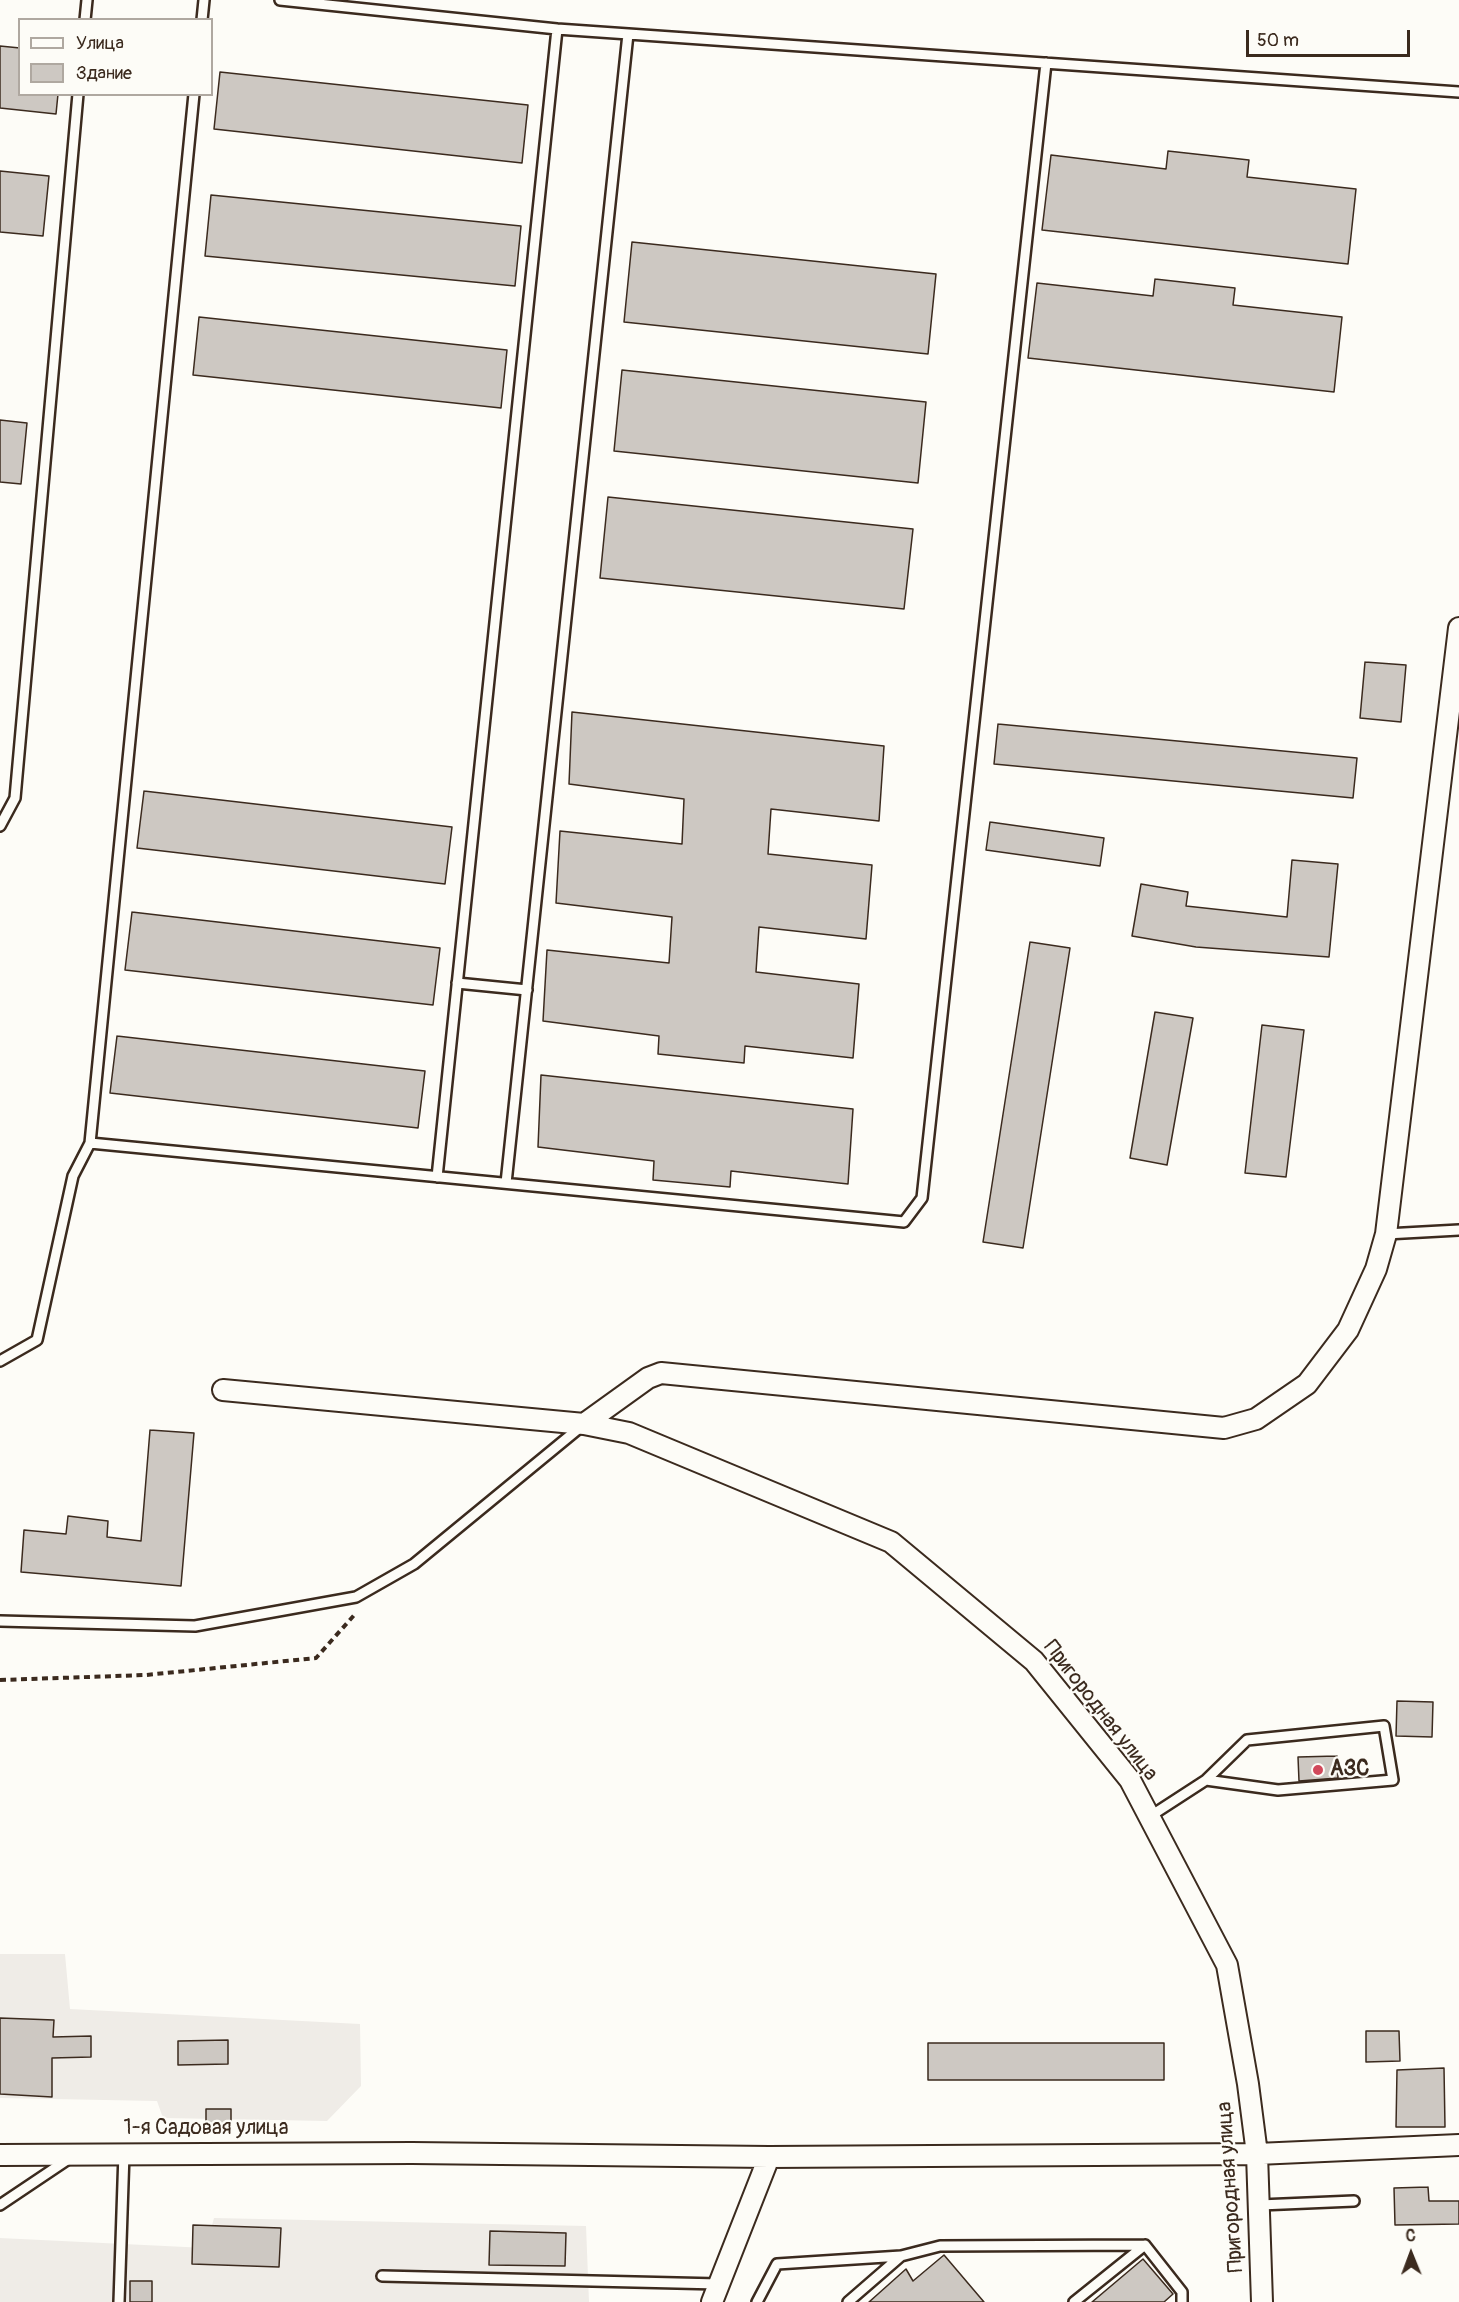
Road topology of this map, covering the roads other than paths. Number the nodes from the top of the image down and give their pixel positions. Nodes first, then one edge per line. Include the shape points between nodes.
1 (87, 0) edge
2 (204, 0) edge
3 (280, 0) edge
4 (85, 18) edge
5 (202, 18) edge
6 (557, 29) junction
7 (628, 34) junction
8 (1046, 63) junction
9 (1459, 92) edge
10 (78, 96) edge
11 (194, 96) edge
12 (1459, 628) edge
13 (0, 826) edge
14 (457, 983) junction
15 (527, 990) junction
16 (90, 1143) junction
17 (437, 1177) junction
18 (506, 1183) junction
19 (1459, 1230) edge
20 (1386, 1234) junction
21 (0, 1361) edge
22 (223, 1390) dead end
23 (584, 1424) junction
24 (0, 1621) edge
25 (1206, 1780) junction
26 (1149, 1817) junction
27 (1459, 2145) edge
28 (124, 2153) junction
29 (76, 2154) junction
30 (1257, 2154) junction
31 (0, 2155) edge
32 (769, 2157) junction
33 (1354, 2201) dead end
34 (0, 2205) edge
35 (1260, 2205) junction
36 (1145, 2245) junction
37 (901, 2256) junction
38 (382, 2276) dead end
39 (715, 2293) edge
40 (119, 2302) edge
41 (757, 2302) edge
42 (848, 2302) edge
43 (1074, 2302) edge
44 (1182, 2302) edge
45 (1262, 2302) edge

1 - 4 lane
2 - 5 lane
3 - 6 lane
6 - 7 lane
6 - 14 lane
7 - 8 lane
7 - 15 lane
8 - 9 lane
8 - 18 lane via 922,1198 904,1222
10 - 13 lane via 15,798
11 - 16 lane
12 - 20 street
14 - 15 lane
14 - 17 lane
15 - 18 lane
16 - 17 lane
16 - 21 lane via 73,1176 37,1340
17 - 18 lane
19 - 20 lane
20 - 23 street via 1376,1269 1348,1330 1307,1384 1256,1419 1224,1428 661,1373 648,1378
22 - 23 street, Пригородная улица
23 - 24 lane via 414,1564 357,1597 195,1626
23 - 26 street, Пригородная улица via 629,1433 891,1542 1034,1661 1130,1780
25 - 25 lane via 1278,1790 1393,1780 1384,1726 1247,1740
25 - 26 lane
26 - 30 street, Пригородная улица via 1227,1965
27 - 30 street, 1-я Садовая улица
28 - 29 street, 1-я Садовая улица
28 - 32 street, 1-я Садовая улица
28 - 40 lane
29 - 31 street, 1-я Садовая улица
29 - 34 lane
30 - 32 street, 1-я Садовая улица
30 - 35 street, Пригородная улица
32 - 39 street
33 - 35 lane
35 - 45 street, Пригородная улица
36 - 37 lane via 940,2246
36 - 43 lane
36 - 44 lane via 1182,2292
37 - 41 lane via 777,2264
37 - 42 lane
38 - 39 lane

